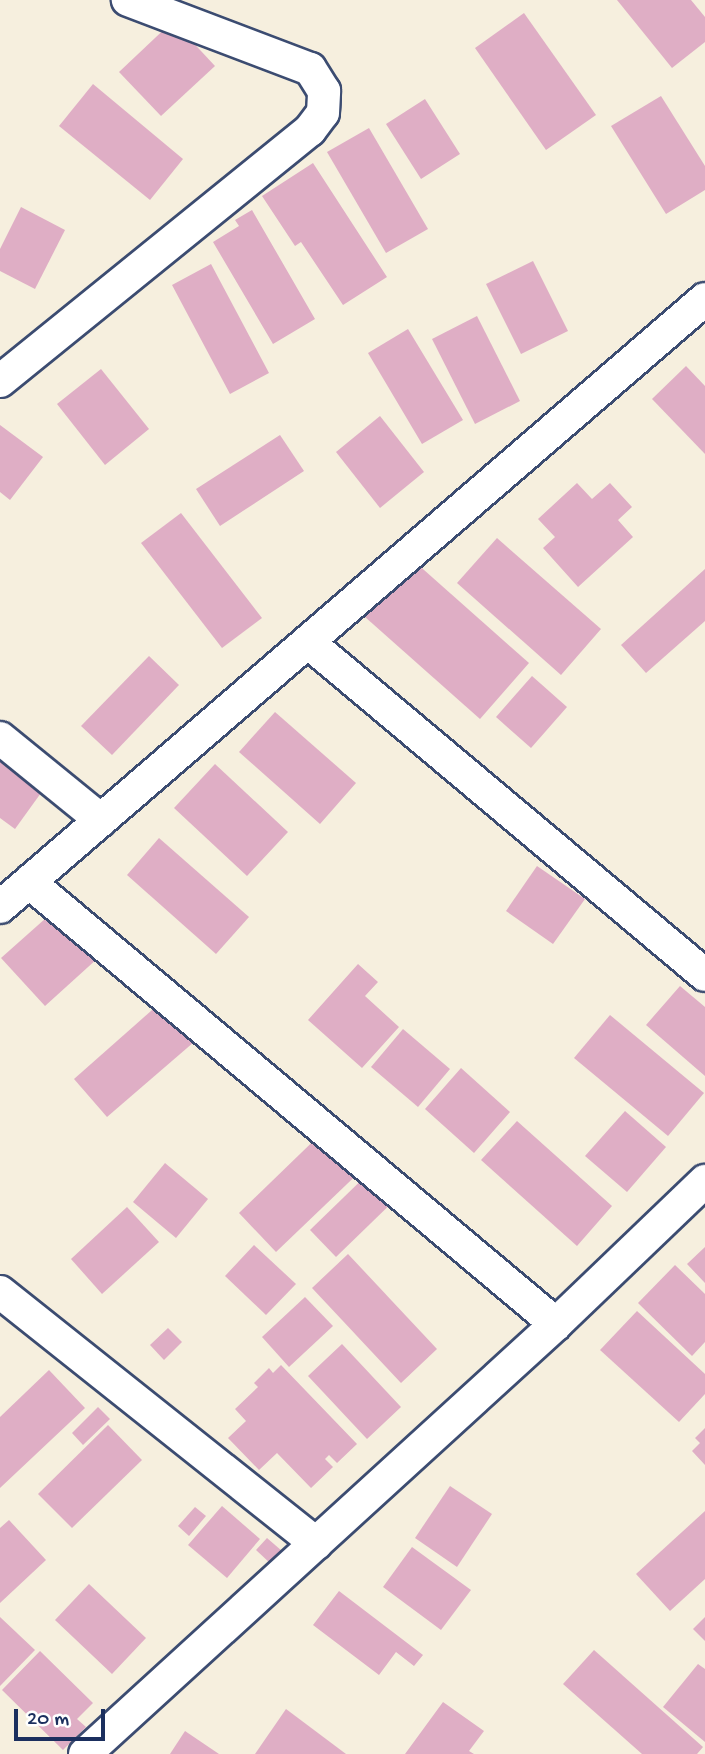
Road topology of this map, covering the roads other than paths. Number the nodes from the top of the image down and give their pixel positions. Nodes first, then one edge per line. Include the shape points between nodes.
1 (128, 0) edge
2 (705, 299) edge
3 (6, 367) edge
4 (308, 642) junction
5 (0, 738) edge
6 (101, 820) junction
7 (29, 881) junction
8 (0, 907) edge
9 (705, 975) edge
10 (705, 1181) edge
11 (0, 1292) edge
12 (556, 1324) junction
13 (316, 1544) junction
14 (85, 1754) edge

1 - 3 street via 310,69 324,91 323,113 310,130
2 - 4 street
4 - 6 street
4 - 9 street
5 - 6 street
6 - 7 street
7 - 8 street
7 - 12 street
10 - 12 street
11 - 13 street
12 - 13 street
13 - 14 street

